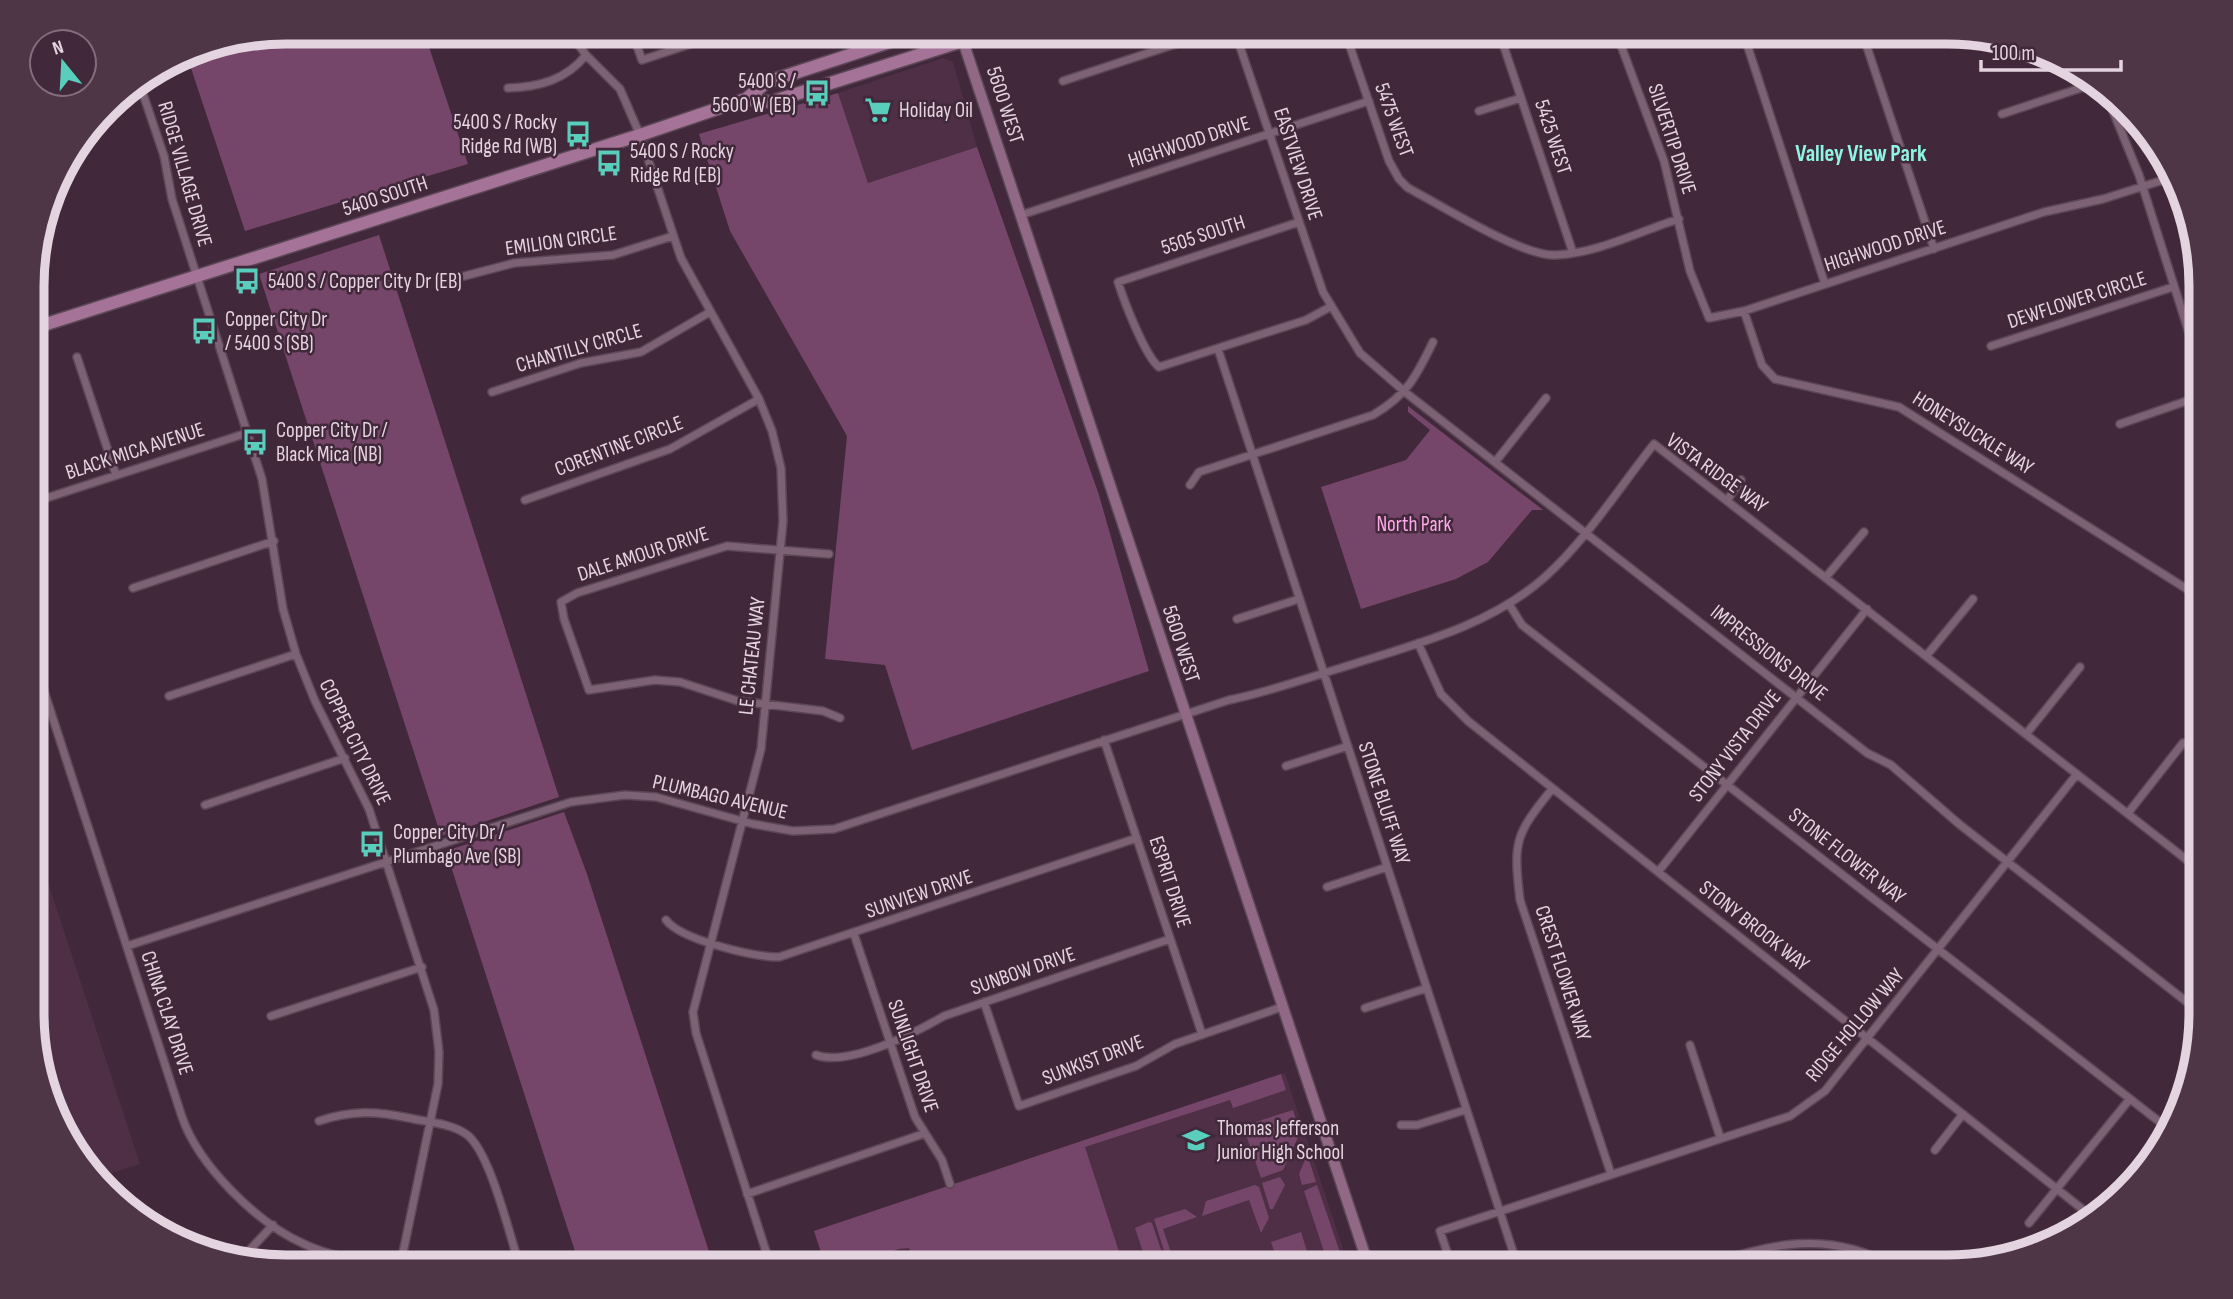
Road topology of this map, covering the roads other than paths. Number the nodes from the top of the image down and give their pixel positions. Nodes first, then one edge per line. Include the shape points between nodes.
1 (578, 44) edge
2 (636, 44) edge
3 (691, 44) edge
4 (883, 44) edge
5 (939, 44) edge
6 (965, 44) edge
7 (1176, 44) edge
8 (1239, 44) edge
9 (1349, 44) edge
10 (1503, 44) edge
11 (1621, 44) edge
12 (1747, 44) edge
13 (1866, 44) edge
14 (586, 55) junction
15 (1063, 81) dead end
16 (2084, 87) edge
17 (508, 88) dead end
18 (142, 92) edge
19 (1521, 97) junction
20 (746, 99) junction
21 (1368, 102) junction
22 (2113, 110) edge
23 (1479, 111) dead end
24 (2002, 114) dead end
25 (1269, 134) junction
26 (640, 135) junction
27 (2164, 180) edge
28 (2143, 186) junction
29 (1020, 215) junction
30 (1679, 219) junction
31 (1299, 222) junction
32 (673, 236) junction
33 (1934, 249) junction
34 (1573, 253) junction
35 (198, 276) junction
36 (453, 279) dead end
37 (1825, 284) junction
38 (2173, 287) junction
39 (1330, 307) junction
40 (1744, 311) junction
41 (710, 312) junction
42 (44, 325) edge
43 (2189, 335) edge
44 (1433, 342) dead end
45 (1991, 346) dead end
46 (1218, 349) junction
47 (77, 357) dead end
48 (492, 392) dead end
49 (1405, 392) junction
50 (1546, 398) dead end
51 (759, 399) junction
52 (2189, 400) edge
53 (2120, 424) dead end
54 (247, 433) junction
55 (1253, 454) junction
56 (1496, 461) junction
57 (116, 475) junction
58 (1741, 480) dead end
59 (1190, 485) dead end
60 (44, 499) edge
61 (1728, 499) junction
62 (525, 500) dead end
63 (1864, 532) dead end
64 (1585, 533) junction
65 (274, 541) junction
66 (780, 550) junction
67 (829, 554) dead end
68 (1826, 577) junction
69 (133, 587) dead end
70 (2189, 590) edge
71 (1299, 599) junction
72 (1973, 599) dead end
73 (1509, 604) junction
74 (1867, 609) junction
75 (1237, 619) dead end
76 (1418, 643) junction
77 (296, 654) junction
78 (1927, 655) junction
79 (2080, 667) dead end
80 (1324, 673) junction
81 (44, 691) edge
82 (169, 695) dead end
83 (1796, 696) junction
84 (765, 705) junction
85 (1184, 715) junction
86 (840, 718) dead end
87 (2027, 733) junction
88 (1104, 740) junction
89 (2183, 743) dead end
90 (1348, 746) junction
91 (345, 758) junction
92 (1286, 766) dead end
93 (2077, 774) junction
94 (1726, 784) junction
95 (1552, 789) junction
96 (205, 804) dead end
97 (2128, 813) junction
98 (743, 822) junction
99 (1137, 838) junction
100 (387, 861) junction
101 (2189, 861) edge
102 (2008, 862) junction
103 (1387, 867) junction
104 (1658, 872) junction
105 (1327, 887) dead end
106 (666, 920) dead end
107 (854, 934) junction
108 (1170, 939) junction
109 (710, 942) junction
110 (127, 946) junction
111 (1940, 949) junction
112 (422, 967) junction
113 (1427, 988) junction
114 (984, 1002) junction
115 (2189, 1004) edge
116 (1282, 1007) junction
117 (1365, 1008) dead end
118 (271, 1016) dead end
119 (1202, 1034) junction
120 (1868, 1038) junction
121 (889, 1042) junction
122 (1690, 1045) dead end
123 (816, 1055) dead end
124 (2129, 1100) junction
125 (1465, 1110) junction
126 (1963, 1114) junction
127 (319, 1121) dead end
128 (431, 1122) junction
129 (2162, 1124) edge
130 (1401, 1125) dead end
131 (923, 1134) junction
132 (1720, 1137) junction
133 (1935, 1150) dead end
134 (1611, 1174) junction
135 (950, 1184) dead end
136 (2058, 1190) junction
137 (747, 1194) junction
138 (1499, 1210) junction
139 (2085, 1211) edge
140 (2029, 1223) dead end
141 (273, 1225) junction
142 (248, 1252) edge
143 (342, 1255) edge
144 (403, 1255) edge
145 (516, 1255) edge
146 (767, 1255) edge
147 (1364, 1255) edge
148 (1448, 1255) edge
149 (1514, 1255) edge
150 (1740, 1255) edge
151 (1867, 1255) edge

1 - 14 street, LE CHATEAU WAY
2 - 3 street via 642,60
4 - 20 main road, 5400 SOUTH via 767,82
5 - 20 main road, 5400 SOUTH via 771,102
6 - 29 main road, 5600 WEST
7 - 15 street
8 - 25 street, EASTVIEW DRIVE
9 - 21 street, 5475 WEST
10 - 19 street, 5425 WEST
11 - 30 street, SILVERTIP DRIVE via 1657,139
12 - 37 street
13 - 33 street
14 - 17 street via 564,75
14 - 26 street, LE CHATEAU WAY via 620,89
16 - 24 street
18 - 35 street, RIDGE VILLAGE DRIVE
19 - 23 street
19 - 34 street, 5425 WEST
20 - 26 main road, 5400 SOUTH
21 - 25 street, HIGHWOOD DRIVE
21 - 34 street, 5475 WEST via 1389,162 1408,188 1536,253
22 - 28 street
25 - 29 street, HIGHWOOD DRIVE
25 - 31 street, EASTVIEW DRIVE
26 - 32 street, LE CHATEAU WAY
26 - 35 main road, 5400 SOUTH
27 - 28 street, HIGHWOOD DRIVE
28 - 33 street, HIGHWOOD DRIVE via 2044,212
28 - 38 street
29 - 85 main road, 5600 WEST
30 - 34 street, 5475 WEST
30 - 40 street, HIGHWOOD DRIVE via 1690,271 1709,318
31 - 39 street, EASTVIEW DRIVE
31 - 46 street, 5505 SOUTH via 1118,282 1130,320 1159,367
32 - 36 street, EMILION CIRCLE via 613,255 514,263
32 - 41 street, LE CHATEAU WAY
33 - 37 street, HIGHWOOD DRIVE
35 - 42 main road, 5400 SOUTH
35 - 54 street, COPPER CITY DRIVE
37 - 40 street, HIGHWOOD DRIVE
38 - 43 street
38 - 45 street, DEWFLOWER CIRCLE
39 - 46 street via 1306,320
39 - 49 street, IMPRESSIONS DRIVE via 1360,353
40 - 70 street, HONEYSUCKLE WAY via 1762,365 1775,379 1899,407
41 - 48 street, CHANTILLY CIRCLE via 641,352 581,363
41 - 51 street, LE CHATEAU WAY
44 - 49 street
46 - 55 street, STONE BLUFF WAY
47 - 57 street
49 - 55 street via 1373,415
49 - 56 street, IMPRESSIONS DRIVE
50 - 56 street
51 - 62 street, CORENTINE CIRCLE via 670,449
51 - 66 street, LE CHATEAU WAY via 781,468
52 - 53 street
54 - 57 street, BLACK MICA AVENUE
54 - 65 street, COPPER CITY DRIVE
55 - 59 street via 1199,472
55 - 71 street, STONE BLUFF WAY
56 - 64 street, IMPRESSIONS DRIVE
57 - 60 street, BLACK MICA AVENUE
58 - 61 street
61 - 64 street, VISTA RIDGE WAY via 1654,444
61 - 68 street, VISTA RIDGE WAY
63 - 68 street
64 - 73 street, VISTA RIDGE WAY via 1545,576
64 - 83 street, IMPRESSIONS DRIVE
65 - 69 street
65 - 77 street, COPPER CITY DRIVE via 283,609
66 - 67 street, DALE AMOUR DRIVE
66 - 84 street, LE CHATEAU WAY
66 - 84 street, DALE AMOUR DRIVE via 742,545 711,549 561,602 589,690 655,680 680,682
68 - 74 street, VISTA RIDGE WAY
71 - 75 street
71 - 80 street, STONE BLUFF WAY
72 - 78 street
73 - 76 street, VISTA RIDGE WAY via 1475,623
73 - 94 street, STONE FLOWER WAY via 1522,625
74 - 78 street, VISTA RIDGE WAY
74 - 83 street, STONY VISTA DRIVE
76 - 80 street, VISTA RIDGE WAY
76 - 95 street, STONY BROOK WAY via 1441,694
77 - 82 street
77 - 91 street, COPPER CITY DRIVE
78 - 87 street, VISTA RIDGE WAY
79 - 87 street
80 - 85 street, VISTA RIDGE WAY
80 - 90 street, STONE BLUFF WAY
81 - 110 street, CHINA CLAY DRIVE
83 - 94 street, STONY VISTA DRIVE
83 - 102 street, IMPRESSIONS DRIVE via 1867,753 1891,765
84 - 86 street via 823,711
84 - 98 street, LE CHATEAU WAY via 761,750
85 - 88 street, PLUMBAGO AVENUE
85 - 116 main road, 5600 WEST
87 - 93 street, VISTA RIDGE WAY
88 - 98 street, PLUMBAGO AVENUE via 834,829 793,831
88 - 99 street, ESPRIT DRIVE
89 - 97 street
90 - 92 street
90 - 103 street, STONE BLUFF WAY
91 - 96 street
91 - 100 street, COPPER CITY DRIVE
93 - 97 street, VISTA RIDGE WAY
93 - 102 street, RIDGE HOLLOW WAY
94 - 104 street, STONY VISTA DRIVE
94 - 111 street, STONE FLOWER WAY
95 - 104 street, STONY BROOK WAY
95 - 134 street, CREST FLOWER WAY via 1527,820 1514,853 1520,900
97 - 101 street, VISTA RIDGE WAY
98 - 100 street, PLUMBAGO AVENUE via 656,797 625,795 571,802
98 - 109 street, LE CHATEAU WAY
99 - 107 street, SUNVIEW DRIVE
99 - 108 street, ESPRIT DRIVE
100 - 110 street, PLUMBAGO AVENUE
100 - 112 street, COPPER CITY DRIVE
102 - 111 street, RIDGE HOLLOW WAY
102 - 115 street, IMPRESSIONS DRIVE
103 - 105 street
103 - 113 street, STONE BLUFF WAY
104 - 120 street, STONY BROOK WAY
106 - 109 street, SUNVIEW DRIVE via 678,932
107 - 109 street, SUNVIEW DRIVE via 779,957
107 - 121 street, SUNLIGHT DRIVE
108 - 114 street, SUNBOW DRIVE
108 - 119 street, ESPRIT DRIVE
109 - 137 street, LE CHATEAU WAY via 693,1022
110 - 141 street, CHINA CLAY DRIVE via 193,1143 214,1172
111 - 120 street, RIDGE HOLLOW WAY
111 - 124 street, STONE FLOWER WAY
112 - 118 street
112 - 128 street, COPPER CITY DRIVE via 435,1010 439,1052
113 - 117 street
113 - 125 street, STONE BLUFF WAY
114 - 119 street, SUNKIST DRIVE via 1019,1106 1136,1066
114 - 121 street, SUNBOW DRIVE
116 - 119 street, SUNKIST DRIVE
116 - 147 main road, 5600 WEST
120 - 126 street, STONY BROOK WAY
120 - 132 street, RIDGE HOLLOW WAY via 1811,1103 1790,1116
121 - 123 street, SUNBOW DRIVE via 838,1059
121 - 131 street, SUNLIGHT DRIVE
122 - 132 street
124 - 129 street, STONE FLOWER WAY
124 - 136 street
125 - 130 street via 1417,1125
125 - 138 street, STONE BLUFF WAY
126 - 133 street
126 - 136 street, STONY BROOK WAY
127 - 128 street via 360,1110
128 - 144 street, COPPER CITY DRIVE
128 - 145 street via 460,1130 481,1149
131 - 135 street, SUNLIGHT DRIVE via 942,1160
131 - 137 street
132 - 134 street, RIDGE HOLLOW WAY
134 - 138 street, RIDGE HOLLOW WAY
136 - 139 street, STONY BROOK WAY
136 - 140 street
137 - 146 street, LE CHATEAU WAY
138 - 148 street, RIDGE HOLLOW WAY via 1440,1231
138 - 149 street, STONE BLUFF WAY
141 - 142 street
141 - 143 street, CHINA CLAY DRIVE via 311,1247
150 - 151 street via 1769,1246 1813,1242 1846,1246

